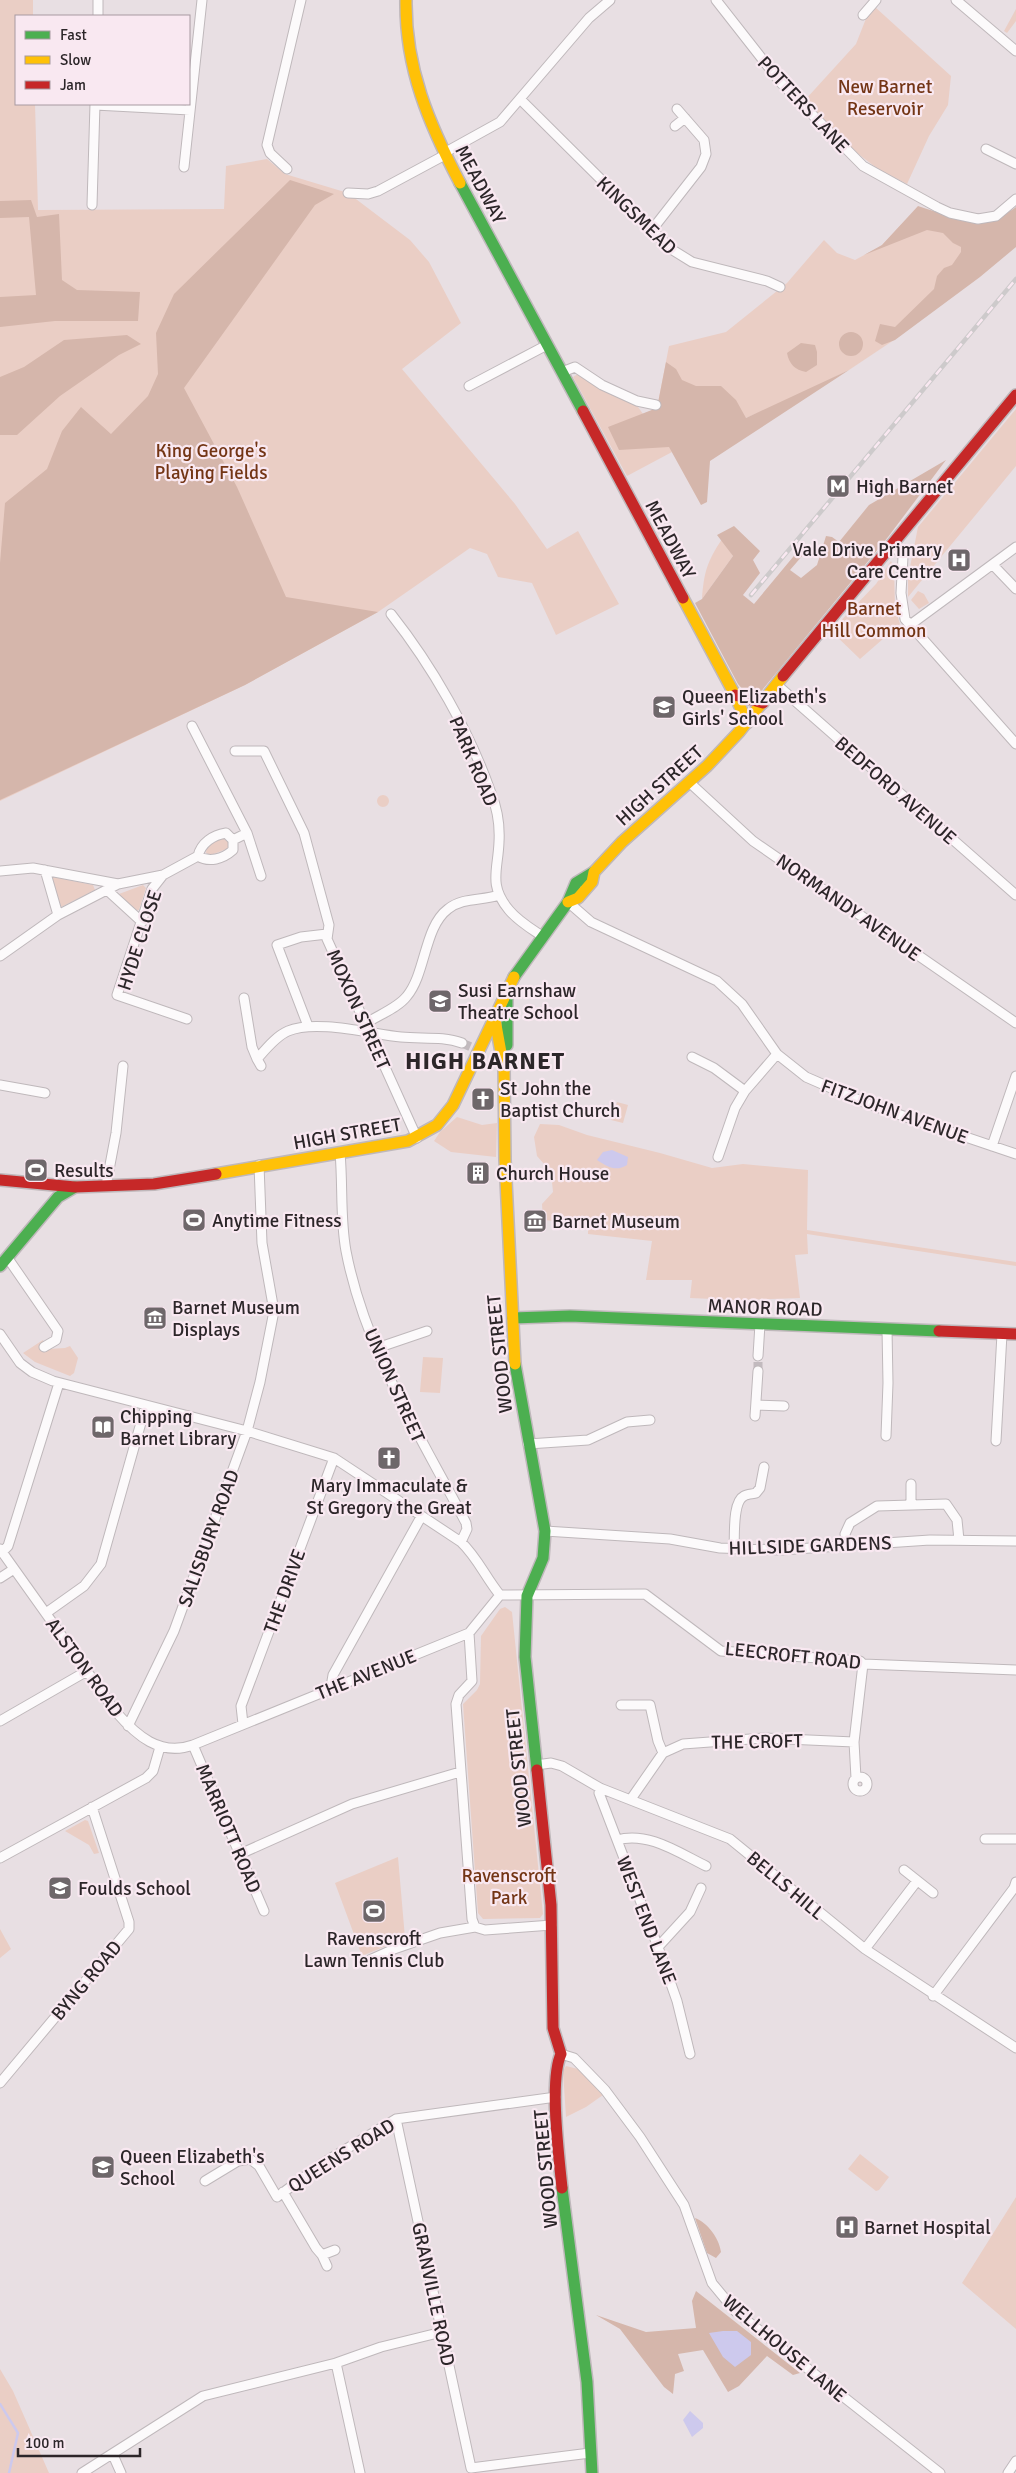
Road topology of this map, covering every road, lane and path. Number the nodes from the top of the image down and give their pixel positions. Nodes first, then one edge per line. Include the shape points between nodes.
1 (98, 0) edge
2 (202, 0) edge
3 (300, 0) edge
4 (406, 0) edge
5 (610, 0) edge
6 (716, 0) edge
7 (876, 0) edge
8 (956, 0) edge
9 (98, 15) edge
10 (863, 15) dead end
11 (1016, 51) edge
12 (520, 99) junction
13 (95, 105) edge
14 (111, 105) edge
15 (677, 109) dead end
16 (190, 110) junction
17 (685, 118) junction
18 (675, 126) dead end
19 (986, 149) dead end
20 (445, 154) junction
21 (1016, 164) edge
22 (184, 167) dead end
23 (287, 169) dead end
24 (348, 193) dead end
25 (1016, 199) edge
26 (92, 205) dead end
27 (651, 231) junction
28 (780, 287) dead end
29 (547, 345) junction
30 (562, 372) junction
31 (469, 386) dead end
32 (1016, 395) edge
33 (656, 405) dead end
34 (892, 543) junction
35 (1016, 547) edge
36 (993, 565) junction
37 (1016, 590) edge
38 (391, 614) dead end
39 (910, 625) junction
40 (777, 685) junction
41 (735, 695) junction
42 (763, 703) junction
43 (747, 723) junction
44 (192, 726) dead end
45 (1016, 744) edge
46 (235, 751) dead end
47 (689, 782) junction
48 (247, 833) junction
49 (233, 840) junction
50 (198, 856) junction
51 (45, 870) junction
52 (0, 871) edge
53 (163, 875) junction
54 (261, 876) dead end
55 (118, 884) junction
56 (106, 890) junction
57 (500, 895) junction
58 (1016, 895) edge
59 (568, 902) junction
60 (58, 915) junction
61 (142, 922) junction
62 (327, 934) junction
63 (542, 936) junction
64 (0, 956) edge
65 (507, 991) junction
66 (244, 998) dead end
67 (187, 1019) dead end
68 (1016, 1023) edge
69 (308, 1026) junction
70 (367, 1027) junction
71 (495, 1029) junction
72 (504, 1042) junction
73 (470, 1047) junction
74 (777, 1054) junction
75 (692, 1057) dead end
76 (503, 1060) junction
77 (123, 1066) dead end
78 (1016, 1076) edge
79 (0, 1085) edge
80 (745, 1091) junction
81 (45, 1093) dead end
82 (417, 1138) junction
83 (992, 1146) junction
84 (340, 1153) junction
85 (1016, 1154) edge
86 (718, 1157) dead end
87 (259, 1165) junction
88 (0, 1180) edge
89 (39, 1184) junction
90 (54, 1184) junction
91 (106, 1186) junction
92 (75, 1187) junction
93 (58, 1197) junction
94 (46, 1209) junction
95 (3, 1261) edge
96 (512, 1318) junction
97 (760, 1324) junction
98 (886, 1329) junction
99 (427, 1331) dead end
100 (0, 1334) edge
101 (1002, 1334) junction
102 (1016, 1334) edge
103 (44, 1347) dead end
104 (377, 1348) junction
105 (758, 1356) tunnel mouth
106 (758, 1371) tunnel mouth
107 (59, 1383) junction
108 (146, 1405) junction
109 (756, 1405) junction
110 (784, 1406) dead end
111 (755, 1416) dead end
112 (650, 1420) dead end
113 (247, 1431) junction
114 (886, 1436) dead end
115 (996, 1441) dead end
116 (528, 1444) junction
117 (334, 1458) junction
118 (764, 1466) dead end
119 (911, 1484) dead end
120 (911, 1504) junction
121 (421, 1517) junction
122 (545, 1531) junction
123 (958, 1540) junction
124 (461, 1542) junction
125 (1016, 1542) edge
126 (847, 1545) junction
127 (734, 1549) junction
128 (1, 1550) edge
129 (14, 1570) junction
130 (0, 1578) edge
131 (500, 1595) junction
132 (527, 1596) junction
133 (46, 1613) junction
134 (469, 1632) junction
135 (863, 1664) junction
136 (1016, 1670) edge
137 (87, 1671) junction
138 (331, 1687) junction
139 (621, 1705) dead end
140 (0, 1721) edge
141 (243, 1724) junction
142 (128, 1726) junction
143 (854, 1742) junction
144 (193, 1745) junction
145 (160, 1747) junction
146 (663, 1753) junction
147 (536, 1764) junction
148 (460, 1772) junction
149 (856, 1778) dead end
150 (600, 1788) junction
151 (631, 1799) junction
152 (92, 1807) junction
153 (986, 1839) dead end
154 (1016, 1839) edge
155 (617, 1840) junction
156 (240, 1854) junction
157 (0, 1858) edge
158 (706, 1866) dead end
159 (904, 1870) dead end
160 (917, 1881) junction
161 (1016, 1882) edge
162 (701, 1888) dead end
163 (933, 1894) dead end
164 (264, 1911) dead end
165 (552, 1925) junction
166 (475, 1927) junction
167 (658, 1947) junction
168 (865, 1950) junction
169 (365, 1962) dead end
170 (934, 1996) junction
171 (1016, 2048) edge
172 (561, 2054) junction
173 (690, 2054) dead end
174 (0, 2083) edge
175 (556, 2097) junction
176 (396, 2119) junction
177 (204, 2182) dead end
178 (280, 2194) junction
179 (335, 2250) dead end
180 (322, 2255) junction
181 (328, 2266) dead end
182 (442, 2332) junction
183 (336, 2363) junction
184 (590, 2453) junction
185 (113, 2455) junction
186 (1016, 2461) edge
187 (82, 2473) edge
188 (121, 2473) edge
189 (360, 2473) edge
190 (592, 2473) edge
191 (940, 2473) edge
192 (1008, 2473) edge

1 - 9 street
2 - 16 street
3 - 23 street via 267,145 270,153
4 - 20 main road, MEADWAY via 406,34 413,75 422,106
5 - 12 street via 589,18
6 - 25 street, POTTERS LANE via 781,84 863,166 937,207 978,219 996,216
7 - 10 street
8 - 11 street
12 - 20 street via 500,122
12 - 27 street, KINGSMEAD
13 - 26 street
14 - 16 street
15 - 17 street
16 - 22 street
17 - 18 street
17 - 27 street via 704,140 705,160
19 - 21 street
20 - 24 street via 378,191
20 - 29 main road, MEADWAY
27 - 28 street, KINGSMEAD via 671,250 692,262
29 - 30 main road, MEADWAY
29 - 31 street
30 - 33 street via 575,368 637,401
30 - 41 main road, MEADWAY
32 - 34 main road, HIGH STREET
34 - 39 street via 903,557 901,599 903,614
34 - 40 main road, HIGH STREET
35 - 36 street
36 - 37 street
36 - 39 street
38 - 57 street, PARK ROAD via 433,673 485,775 498,823 499,844 494,874
39 - 45 street
40 - 42 main road, HIGH STREET
40 - 58 street, BEDFORD AVENUE
41 - 42 main road
41 - 43 main road, MEADWAY
42 - 43 main road, HIGH STREET
43 - 47 main road, HIGH STREET
44 - 48 street
46 - 62 street, MOXON STREET via 264,751 267,755 304,833 329,925
47 - 59 main road, HIGH STREET via 652,813 594,872 592,882 578,898
47 - 68 street, NORMANDY AVENUE via 753,841
48 - 49 street
48 - 54 street
49 - 50 street via 226,834 220,834 204,843
49 - 50 street via 233,850 229,853 212,860
50 - 53 street
51 - 52 street via 18,868
51 - 55 street
51 - 60 street
53 - 55 street
53 - 61 street, HYDE CLOSE via 152,889
55 - 56 street
56 - 60 street
56 - 61 street
57 - 63 street, PARK ROAD via 516,918
57 - 70 street via 460,902 447,909 437,922 407,997
59 - 63 main road, HIGH STREET
59 - 74 street, FITZJOHN AVENUE via 591,922 716,981 742,1004
60 - 64 street
61 - 67 street, HYDE CLOSE via 117,996
62 - 69 street, MOXON STREET via 301,937 277,945
62 - 70 street, MOXON STREET
63 - 65 main road, HIGH STREET via 523,961
65 - 71 main road, WOOD STREET
65 - 71 main road, HIGH STREET via 494,1014
66 - 69 street via 252,1047 259,1063 287,1031
69 - 70 street
70 - 73 street via 400,1037 444,1039
70 - 82 street, MOXON STREET
71 - 72 main road, WOOD STREET
71 - 72 main road via 494,1041
71 - 73 main road, HIGH STREET
72 - 76 main road, WOOD STREET
73 - 76 main road via 493,1052
73 - 82 main road, HIGH STREET via 446,1116
74 - 80 street
74 - 83 street, FITZJOHN AVENUE via 806,1077 838,1092
75 - 80 street via 714,1068
76 - 96 main road, WOOD STREET
77 - 91 street
78 - 83 street
79 - 81 street
80 - 86 street via 735,1108
82 - 84 main road, HIGH STREET
83 - 85 street, FITZJOHN AVENUE
84 - 87 main road, HIGH STREET
84 - 104 street, UNION STREET via 346,1249 355,1289
87 - 91 main road, HIGH STREET via 154,1184
87 - 113 street, SALISBURY ROAD via 262,1243 274,1311
88 - 89 main road, HIGH STREET
89 - 90 main road, HIGH STREET
89 - 94 main road via 45,1194
90 - 92 main road, HIGH STREET
90 - 93 main road
91 - 92 main road, HIGH STREET
92 - 93 main road
93 - 94 main road
94 - 95 main road
95 - 103 street via 58,1331 56,1340
96 - 97 main road, MANOR ROAD via 570,1316
96 - 116 main road, WOOD STREET via 516,1372
97 - 98 main road, MANOR ROAD
97 - 105 street
98 - 101 main road, MANOR ROAD
98 - 114 street
99 - 104 street
100 - 107 street via 20,1363 32,1372
101 - 102 main road, MANOR ROAD
101 - 115 street
104 - 124 street, UNION STREET via 412,1427 466,1523
106 - 109 street
107 - 108 street
107 - 128 street via 8,1546
108 - 113 street
108 - 133 street via 101,1564 84,1586
109 - 110 street
109 - 111 street
112 - 116 street via 627,1422 588,1440
113 - 117 street
113 - 142 street, SALISBURY ROAD via 174,1631
116 - 122 main road, WOOD STREET
117 - 121 street
117 - 141 street, THE DRIVE via 241,1706
118 - 127 street via 756,1494 738,1501
119 - 120 street
120 - 123 street via 946,1504 957,1520
120 - 126 street via 877,1506 850,1523 845,1534
121 - 124 street
121 - 138 street via 333,1675
122 - 127 street, HILLSIDE GARDENS via 670,1539
122 - 132 main road, WOOD STREET via 543,1558
123 - 125 street, HILLSIDE GARDENS
123 - 126 street, HILLSIDE GARDENS
124 - 131 street via 474,1554
126 - 127 street, HILLSIDE GARDENS via 781,1550
128 - 129 street, ALSTON ROAD
129 - 130 street
129 - 133 street, ALSTON ROAD
131 - 132 street
131 - 134 street, THE AVENUE
132 - 135 street, LEECROFT ROAD via 645,1594 720,1650 860,1661
132 - 147 main road, WOOD STREET via 525,1664
133 - 137 street, ALSTON ROAD
134 - 138 street, THE AVENUE
134 - 148 street via 472,1681 458,1696 456,1704
135 - 136 street, LEECROFT ROAD
135 - 143 street
137 - 140 street
137 - 142 street, ALSTON ROAD
138 - 141 street, THE AVENUE
139 - 146 street via 650,1705
141 - 144 street, THE AVENUE
142 - 145 street, ALSTON ROAD
143 - 146 street, THE CROFT via 764,1738 683,1744
143 - 149 street
144 - 145 street, ALSTON ROAD via 179,1750
144 - 156 street, MARRIOTT ROAD
145 - 152 street via 153,1772
146 - 151 street
147 - 150 street, BELLS HILL via 562,1766
147 - 165 main road, WOOD STREET
148 - 156 street via 352,1804
148 - 166 street
150 - 151 street, BELLS HILL
150 - 155 street, WEST END LANE via 598,1793
151 - 168 street, BELLS HILL via 730,1839
152 - 157 street
152 - 174 street, BYNG ROAD via 129,1929
153 - 154 street
155 - 158 street via 629,1836 656,1842
155 - 167 street, WEST END LANE
156 - 164 street, MARRIOTT ROAD
159 - 160 street
160 - 163 street
160 - 168 street
161 - 170 street
162 - 167 street via 690,1912
165 - 166 street via 485,1930
165 - 172 main road, WOOD STREET via 553,2028
166 - 169 street via 424,1938
167 - 173 street, WEST END LANE via 677,2001
168 - 170 street, BELLS HILL
170 - 171 street, BELLS HILL
172 - 175 main road, WOOD STREET via 556,2066
172 - 191 street, WELLHOUSE LANE via 574,2058 605,2090 676,2191 707,2272 718,2292 736,2312
175 - 176 street, QUEENS ROAD
175 - 184 main road, WOOD STREET via 562,2186 587,2382
176 - 178 street, QUEENS ROAD
176 - 182 street, GRANVILLE ROAD
177 - 178 street via 238,2160 250,2159
178 - 180 street
179 - 180 street
180 - 181 street
182 - 183 street via 381,2346
182 - 184 street, GRANVILLE ROAD via 471,2468
183 - 185 street via 203,2396
183 - 189 street
184 - 190 main road, WOOD STREET
185 - 187 street
185 - 188 street
186 - 192 street

